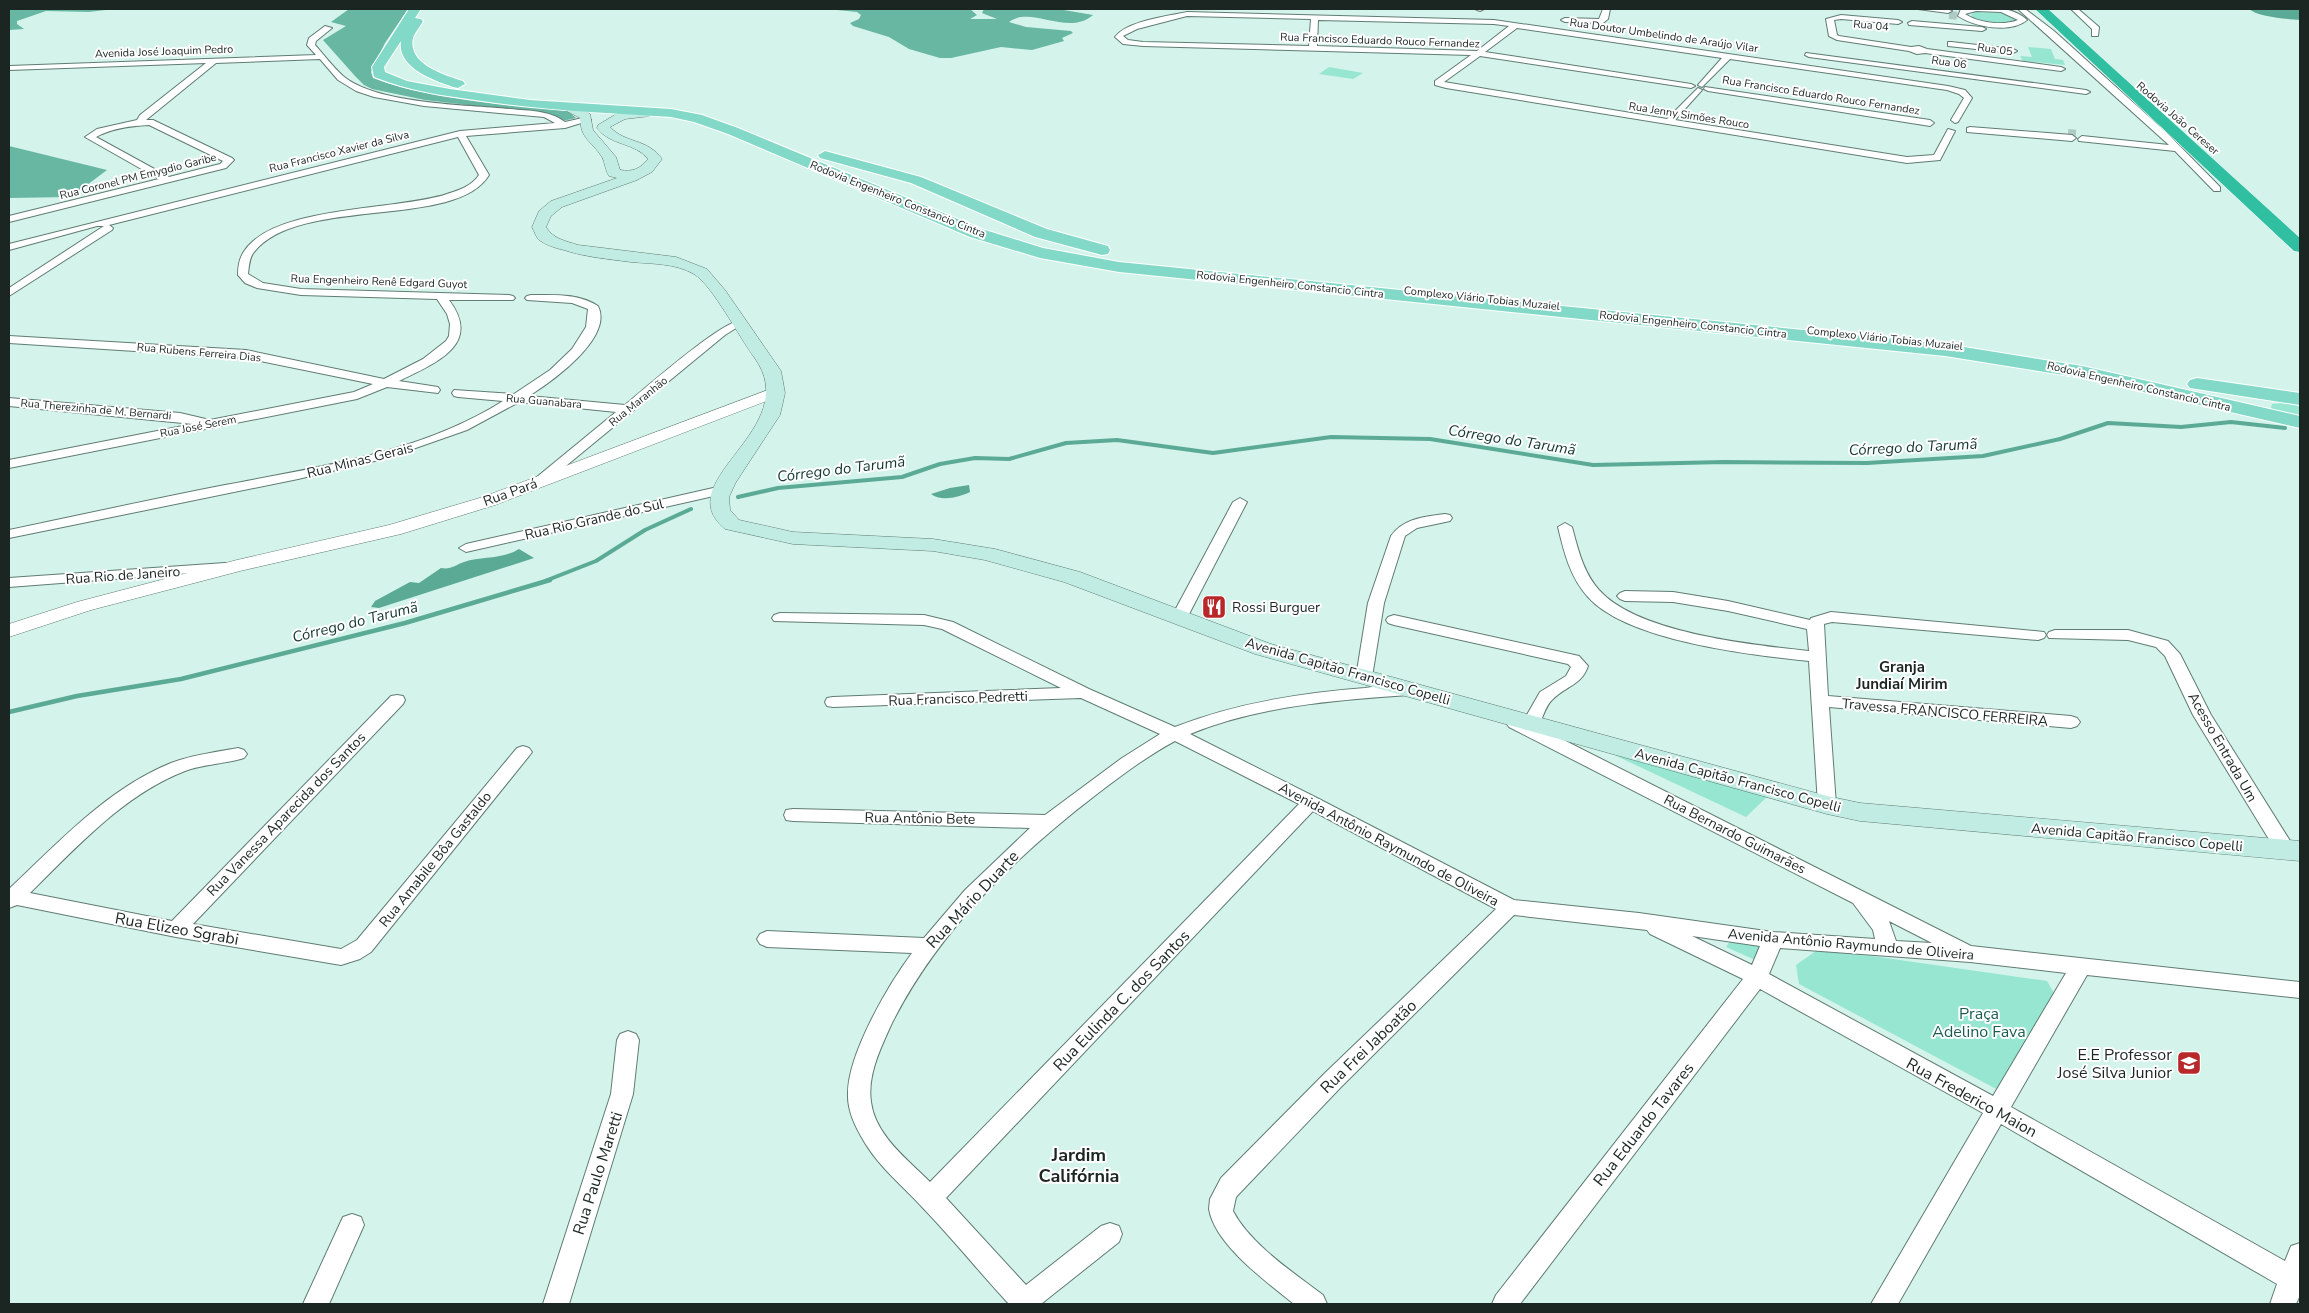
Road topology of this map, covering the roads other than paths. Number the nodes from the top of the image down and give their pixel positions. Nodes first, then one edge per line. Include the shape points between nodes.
1 (415, 9) edge
2 (424, 9) edge
3 (1606, 9) edge
4 (1922, 9) edge
5 (2016, 9) edge
6 (2041, 9) edge
7 (2055, 9) edge
8 (2067, 9) edge
9 (2074, 9) edge
10 (1992, 10) edge
11 (1914, 11) edge
12 (2005, 11) junction
13 (2023, 11) edge
14 (1902, 12) dead end
15 (1934, 12) edge
16 (1948, 13) tunnel mouth
17 (1315, 17) junction
18 (1565, 20) dead end
19 (1906, 24) junction
20 (2006, 24) junction
21 (1516, 25) junction
22 (2041, 26) junction
23 (328, 28) dead end
24 (2018, 33) dead end
25 (2051, 33) junction
26 (2099, 37) joint
27 (1126, 42) joint
28 (1930, 42) dead end
29 (1939, 43) dead end
30 (1916, 45) junction
31 (1313, 49) junction
32 (2013, 51) dead end
33 (1478, 53) junction
34 (1809, 55) dead end
35 (1728, 56) junction
36 (320, 57) junction
37 (214, 61) junction
38 (9, 68) edge
39 (1910, 68) junction
40 (2061, 69) dead end
41 (1700, 87) junction
42 (2086, 92) dead end
43 (479, 98) junction
44 (542, 100) junction
45 (569, 109) junction
46 (646, 109) junction
47 (718, 116) junction
48 (1955, 120) junction
49 (141, 122) junction
50 (544, 123) junction
51 (1668, 123) junction
52 (573, 124) junction
53 (587, 125) junction
54 (1940, 125) junction
55 (1969, 127) junction
56 (462, 136) junction
57 (2165, 136) junction
58 (2149, 142) junction
59 (773, 148) junction
60 (2178, 149) junction
61 (611, 166) junction
62 (2238, 170) dead end
63 (640, 172) junction
64 (168, 180) junction
65 (2217, 189) joint
66 (571, 197) junction
67 (9, 219) edge
68 (2272, 221) junction
69 (98, 228) junction
70 (61, 236) junction
71 (83, 244) junction
72 (2300, 246) edge
73 (9, 247) edge
74 (9, 251) edge
75 (1110, 252) joint
76 (2300, 260) edge
77 (9, 293) edge
78 (439, 295) junction
79 (509, 298) dead end
80 (531, 298) dead end
81 (738, 322) junction
82 (9, 339) edge
83 (386, 383) junction
84 (434, 390) dead end
85 (776, 392) junction
86 (2256, 392) junction
87 (458, 393) dead end
88 (519, 398) junction
89 (2300, 399) edge
90 (9, 402) edge
91 (629, 409) junction
92 (2253, 412) junction
93 (2300, 422) edge
94 (212, 423) junction
95 (9, 464) edge
96 (539, 481) junction
97 (722, 490) junction
98 (1240, 502) dead end
99 (1445, 518) dead end
100 (1565, 527) dead end
101 (9, 534) edge
102 (466, 548) dead end
103 (237, 566) junction
104 (9, 583) edge
105 (1625, 596) dead end
106 (1180, 616) junction
107 (780, 618) dead end
108 (1394, 620) dead end
109 (1815, 626) junction
110 (9, 631) edge
111 (2038, 635) dead end
112 (2055, 635) dead end
113 (1816, 657) junction
114 (1364, 677) junction
115 (1409, 690) junction
116 (1083, 693) junction
117 (397, 700) dead end
118 (1819, 701) junction
119 (833, 702) dead end
120 (1500, 715) junction
121 (2071, 722) dead end
122 (1531, 724) junction
123 (1174, 734) junction
124 (523, 752) dead end
125 (238, 754) dead end
126 (1311, 802) junction
127 (1827, 805) junction
128 (793, 815) dead end
129 (1047, 822) junction
130 (2293, 850) edge
131 (1855, 895) junction
132 (11, 899) edge
133 (1510, 908) junction
134 (1639, 921) junction
135 (176, 929) junction
136 (767, 939) dead end
137 (1773, 940) junction
138 (927, 946) junction
139 (1888, 949) junction
140 (1970, 954) junction
141 (341, 957) joint
142 (2081, 966) junction
143 (1757, 977) junction
144 (2300, 990) edge
145 (628, 1040) dead end
146 (1997, 1110) junction
147 (1228, 1186) joint
148 (931, 1198) junction
149 (352, 1225) dead end
150 (1110, 1234) dead end
151 (2300, 1254) edge
152 (2296, 1280) edge
153 (316, 1304) edge
154 (556, 1304) edge
155 (1024, 1304) edge
156 (1314, 1304) edge
157 (1505, 1304) edge
158 (1884, 1304) edge
159 (2283, 1304) edge

1 - 43 main road, Rodovia Engenheiro Constancio Cintra via 381,60 379,74 404,84
2 - 44 main road, Rodovia Engenheiro Constancio Cintra via 407,37 406,49 414,62 433,74 467,87
3 - 18 street via 1604,19 1600,21
4 - 15 street
5 - 10 street
6 - 68 highway, Rodovia João Cereser
7 - 62 highway, Rodovia João Cereser
8 - 26 highway
9 - 26 street via 2093,25
10 - 12 street
10 - 20 street via 1971,9 1960,14 1983,22
11 - 15 street
12 - 13 street
12 - 20 street via 2023,20
13 - 22 street
14 - 19 street
15 - 16 street
17 - 21 street, Rua Doutor Umbelindo de Araújo Vilar
17 - 27 street, Rua Doutor Umbelindo de Araújo Vilar via 1180,15 1134,27 1118,37
17 - 31 street
19 - 24 street
19 - 30 street, Rua 05 via 1830,19 1835,36
20 - 22 street
20 - 25 street
21 - 33 street
21 - 35 street, Rua Doutor Umbelindo de Araújo Vilar
22 - 25 street
23 - 36 street via 311,44
25 - 57 street
27 - 31 street, Rua Francisco Eduardo Rouco Fernandez
28 - 30 street
29 - 32 street
30 - 39 street
30 - 40 street, Rua 05
31 - 33 street, Rua Francisco Eduardo Rouco Fernandez
33 - 41 street, Rua Francisco Eduardo Rouco Fernandez
33 - 51 street, Rua Jenny Simões Rouco via 1438,81 1446,86
34 - 39 street, Rua 06
35 - 41 street
35 - 48 street, Rua Doutor Umbelindo de Araújo Vilar via 1948,88 1962,92 1968,98
36 - 37 street, Avenida José Joaquim Pedro
36 - 50 street via 346,82 378,95
37 - 38 street, Avenida José Joaquim Pedro
37 - 49 street via 143,117
39 - 42 street, Rua 06
41 - 51 street
41 - 54 street, Rua Francisco Eduardo Rouco Fernandez
43 - 44 main road via 410,84 387,73 395,68 411,67 474,91
43 - 45 main road
43 - 59 main road, Rodovia Engenheiro Constancio Cintra via 671,113 707,121
44 - 46 main road, Rodovia Engenheiro Constancio Cintra
44 - 47 main road via 634,98 681,104
45 - 46 main road
45 - 53 main road via 584,114
46 - 47 main road, Rodovia Engenheiro Constancio Cintra via 688,110
46 - 59 main road via 698,121
46 - 59 main road via 717,119 792,149 912,182 929,193 920,198 904,197
46 - 63 main road via 622,116 603,128 653,154 654,164
47 - 75 main road, Rodovia Engenheiro Constancio Cintra via 793,146 916,180 1041,233
48 - 54 street
48 - 55 street
49 - 64 street via 100,131 89,138
49 - 64 street, Rua Coronel PM Emygdio Garibe via 152,123 229,160 218,168
50 - 52 street, Rua Francisco Xavier da Silva
50 - 52 street via 549,116 558,123
50 - 53 street, Rua Francisco Xavier da Silva via 574,128
50 - 56 street, Rua Francisco Xavier da Silva
50 - 56 street, Rua Francisco Xavier da Silva
51 - 54 street, Rua Jenny Simões Rouco via 1907,160 1929,160 1940,155
52 - 53 street, Rua Francisco Xavier da Silva
53 - 61 main road via 610,158
54 - 55 street
55 - 58 street
56 - 69 street, Rua Francisco Xavier da Silva
56 - 78 street, Rua Engenheiro Renê Edgard Guyot via 484,175 469,189 415,206 293,225 259,242 244,263 243,275 249,281 279,290
57 - 58 street
57 - 60 street
58 - 60 street
59 - 92 main road, Rodovia Engenheiro Constancio Cintra via 976,233 1040,254 1090,264 1945,350 2082,372
60 - 65 street
61 - 63 main road via 612,171 618,174
61 - 66 main road
63 - 66 main road
64 - 67 street, Rua Coronel PM Emygdio Garibe
65 - 76 highway via 2273,233
66 - 81 main road via 553,207 541,219 539,228 546,239 576,249 659,259 692,268 707,279
68 - 72 highway
68 - 76 highway
69 - 70 street, Rua Francisco Xavier da Silva
69 - 71 street
69 - 71 street
70 - 73 street, Rua Francisco Xavier da Silva
70 - 74 street, Rua Francisco Xavier da Silva
71 - 77 street
75 - 86 main road, Complexo Viário Tobias Muzaiel via 1224,272 1938,343
78 - 79 street, Rua Engenheiro Renê Edgard Guyot
78 - 83 street, Rua José Serem via 455,320 454,340 437,355
80 - 88 street, Rua Minas Gerais via 570,299 588,304 594,308 592,326 568,362
81 - 85 main road via 772,371
81 - 91 street, Rua Maranhão
82 - 83 street, Rua Rubens Ferreira Dias via 246,354
83 - 84 street
83 - 94 street, Rua José Serem via 357,395
85 - 96 street, Rua Pará
85 - 97 main road via 771,415
86 - 89 main road, Complexo Viário Tobias Muzaiel
86 - 92 main road via 2244,400
87 - 88 street, Rua Guanabara
88 - 91 street, Rua Guanabara
88 - 101 street, Rua Minas Gerais via 460,430 398,453
90 - 94 street, Rua Therezinha de M. Bernardi via 180,417
91 - 96 street, Rua Maranhão
92 - 93 main road, Rodovia Engenheiro Constancio Cintra
94 - 95 street, Rua José Serem
96 - 103 street, Rua Pará via 489,501 394,530
97 - 102 street, Rua Rio Grande do Sul
97 - 106 main road, Avenida Capitão Francisco Copelli via 720,510 726,520 743,528 793,538 954,547 1072,577
98 - 106 street
99 - 114 street via 1415,524 1398,536 1376,603
100 - 113 street via 1574,564 1584,582 1616,613 1653,628 1740,648
103 - 104 street, Rua Rio de Janeiro
103 - 110 street, Rua Pará via 84,606
105 - 109 street via 1673,597
106 - 114 main road, Avenida Capitão Francisco Copelli via 1263,649
107 - 116 street, Avenida Antônio Raymundo de Oliveira via 924,620 947,625
108 - 122 street via 1574,660 1580,666 1579,673 1574,680 1549,692
109 - 111 street via 1818,621 1830,617
109 - 113 street
112 - 130 street, Acesso Entrada Um via 2128,635 2162,644 2172,654 2202,715
113 - 118 street
114 - 115 main road, Avenida Capitão Francisco Copelli
115 - 120 main road, Avenida Capitão Francisco Copelli
115 - 123 street, Rua Mário Duarte via 1303,698 1246,710
116 - 119 street, Rua Francisco Pedretti
116 - 123 street, Avenida Antônio Raymundo de Oliveira
117 - 135 street, Rua Vanessa Aparecida dos Santos
118 - 121 street, Travessa FRANCISCO FERREIRA
118 - 127 street
120 - 122 main road, Avenida Capitão Francisco Copelli
120 - 131 street, Rua Bernardo Guimarães
122 - 127 main road, Avenida Capitão Francisco Copelli
123 - 126 street, Avenida Antônio Raymundo de Oliveira
123 - 129 street, Rua Mário Duarte via 1118,769
124 - 141 street, Rua Amabile Bôa Gastaldo via 364,946
125 - 132 street via 179,766 135,789
126 - 133 street, Avenida Antônio Raymundo de Oliveira
126 - 148 street, Rua Eulinda C. dos Santos
127 - 130 main road, Avenida Capitão Francisco Copelli via 1912,818
128 - 129 street, Rua Antônio Bete
129 - 138 street, Rua Mário Duarte via 974,893
131 - 139 street via 1882,927
131 - 140 street, Rua Bernardo Guimarães
132 - 135 street, Rua Elizeo Sgrabi
133 - 134 street, Avenida Antônio Raymundo de Oliveira
133 - 147 street, Rua Frei Jaboatão
134 - 137 street, Avenida Antônio Raymundo de Oliveira
134 - 143 street, Rua Frederico Maion
135 - 141 street, Rua Elizeo Sgrabi
136 - 138 street
137 - 139 street, Avenida Antônio Raymundo de Oliveira
137 - 143 street, Rua Eduardo Tavares
138 - 148 street, Rua Mário Duarte via 883,1018 860,1076 861,1111 869,1130 887,1154
139 - 140 street, Avenida Antônio Raymundo de Oliveira
140 - 142 street, Avenida Antônio Raymundo de Oliveira
142 - 144 street, Avenida Antônio Raymundo de Oliveira
142 - 146 street
143 - 146 street, Rua Frederico Maion
143 - 157 street, Rua Eduardo Tavares
145 - 154 street, Rua Paulo Maretti via 622,1094
146 - 152 street, Rua Frederico Maion
146 - 158 street
147 - 156 street via 1221,1204 1227,1224 1267,1266
148 - 155 street, Rua Mário Duarte
149 - 153 street
150 - 155 street
151 - 152 street
152 - 159 street

